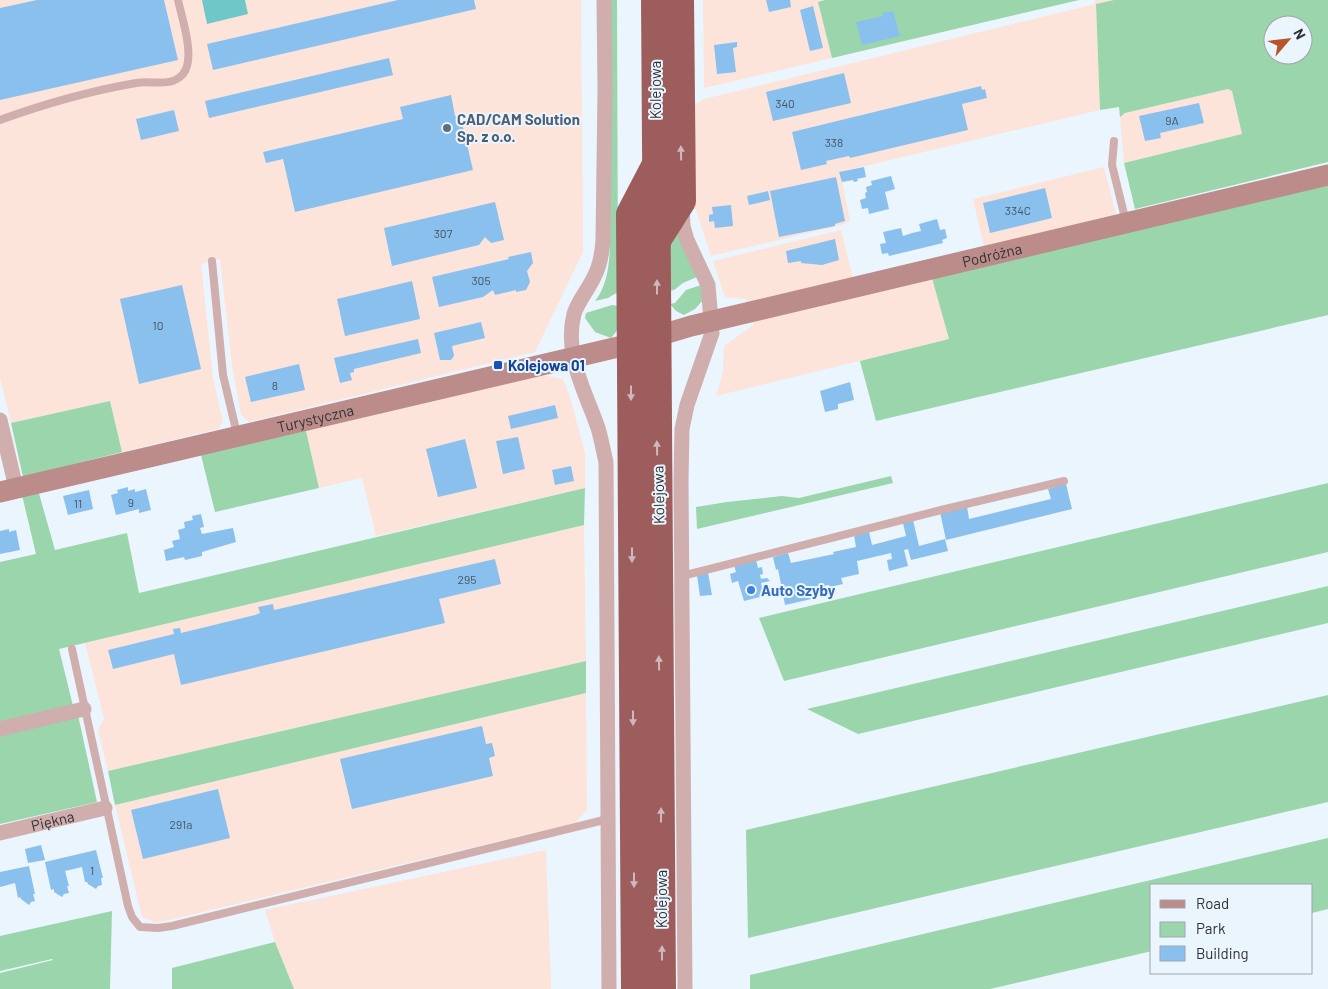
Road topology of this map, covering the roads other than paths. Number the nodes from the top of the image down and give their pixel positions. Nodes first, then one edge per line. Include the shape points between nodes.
1 (178, 0) edge
2 (604, 0) edge
3 (655, 0) edge
4 (680, 0) edge
5 (0, 120) edge
6 (1114, 141) dead end
7 (656, 164) junction
8 (1328, 175) edge
9 (682, 201) junction
10 (1126, 222) junction
11 (656, 242) junction
12 (212, 261) dead end
13 (712, 321) junction
14 (657, 336) junction
15 (631, 344) junction
16 (573, 357) junction
17 (0, 420) edge
18 (237, 436) junction
19 (1064, 481) dead end
20 (8, 490) edge
21 (682, 576) junction
22 (72, 648) dead end
23 (84, 709) junction
24 (0, 729) edge
25 (105, 808) junction
26 (608, 819) junction
27 (0, 833) edge
28 (609, 989) edge
29 (635, 989) edge
30 (662, 989) edge
31 (685, 989) edge

1 - 5 lane via 188,65 174,81 121,86 34,107
2 - 16 street via 604,241 595,276 574,314
3 - 7 highway, Kolejowa
9 -> 4 highway
6 - 10 lane via 1112,165
7 - 11 highway, Kolejowa
7 - 15 highway, Kolejowa via 630,214
8 - 10 street, Podróżna
9 - 11 highway
9 - 13 street via 687,240 708,286
10 - 13 street, Podróżna
14 -> 11 highway, Kolejowa
12 - 18 lane via 223,377
13 - 14 street, Podróżna
13 - 21 street via 708,348 687,405 682,430
14 - 15 street, Podróżna
30 -> 14 highway, Kolejowa
15 - 16 street, Turystyczna
15 -> 29 highway, Kolejowa
16 - 18 street, Turystyczna
16 - 26 street via 581,388 598,428 606,462
17 - 20 street
18 - 20 street, Turystyczna
19 - 21 lane
21 - 31 street
22 - 23 lane
23 - 24 street
23 - 25 lane
25 - 26 lane via 132,917 140,927 158,928
25 - 27 street, Piękna
26 - 28 street

